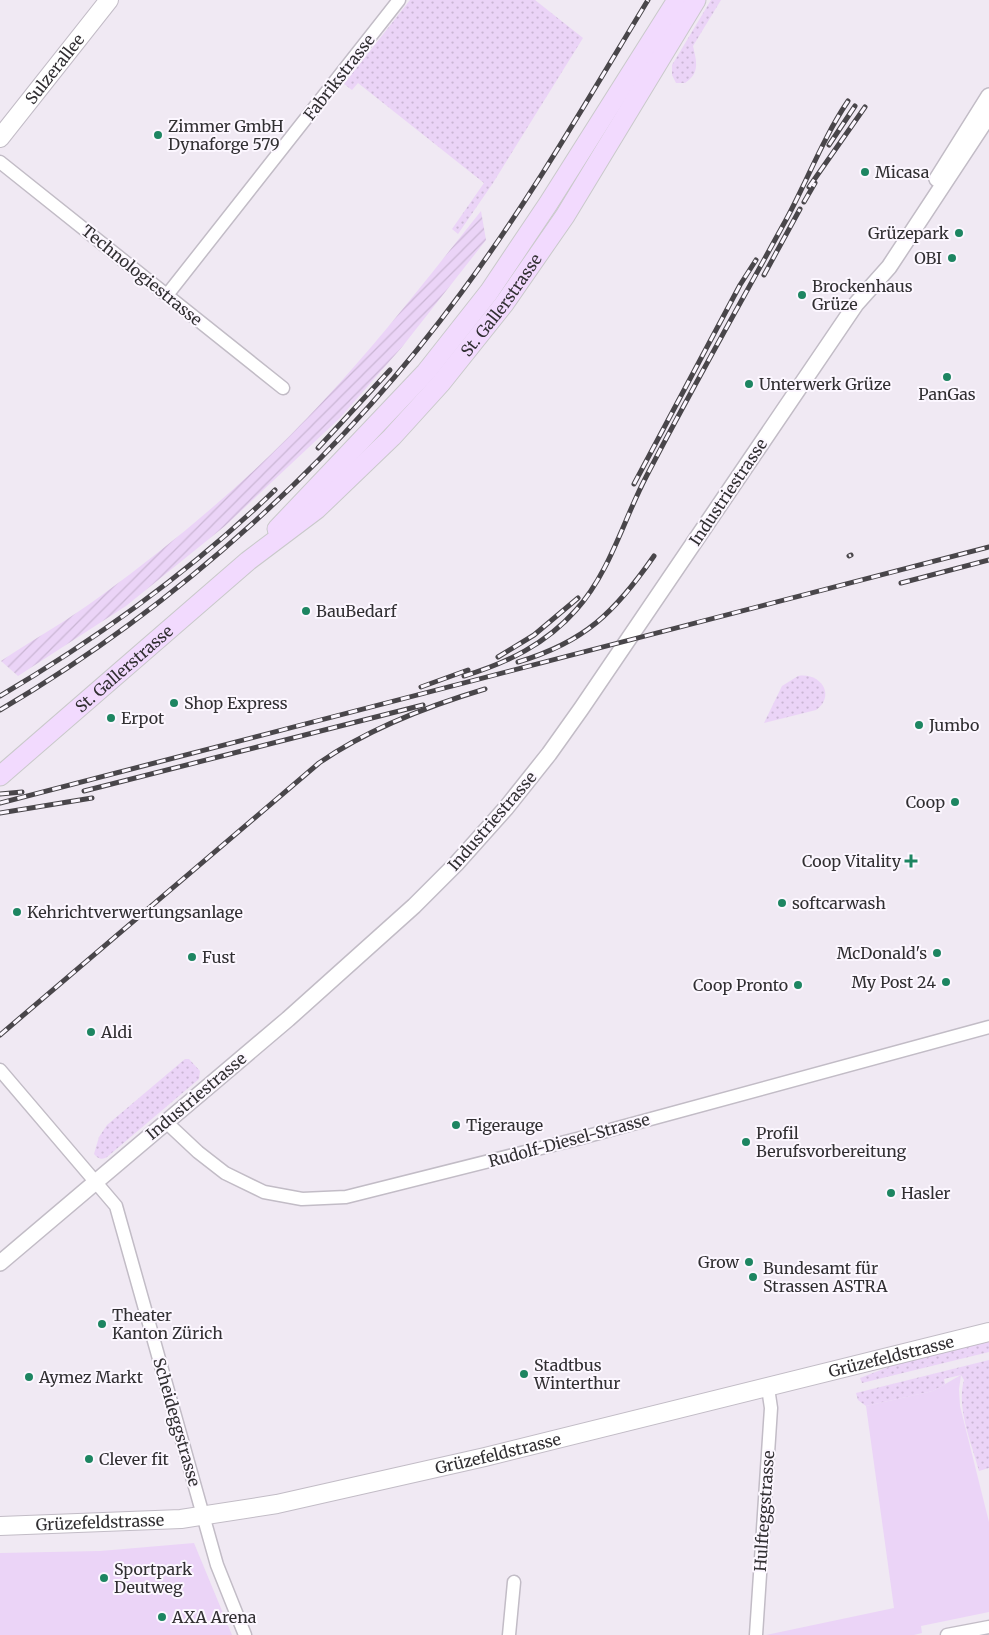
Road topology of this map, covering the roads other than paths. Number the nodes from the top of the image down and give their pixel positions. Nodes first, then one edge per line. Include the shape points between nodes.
1 (109, 0) edge
2 (400, 0) edge
3 (677, 0) edge
4 (696, 0) edge
5 (989, 96) edge
6 (989, 116) edge
7 (0, 138) edge
8 (0, 162) edge
9 (875, 281) junction
10 (167, 295) junction
11 (283, 388) dead end
12 (248, 561) junction
13 (0, 776) edge
14 (989, 1027) edge
15 (0, 1070) edge
16 (166, 1122) junction
17 (95, 1182) junction
18 (0, 1263) edge
19 (989, 1332) edge
20 (768, 1388) junction
21 (203, 1516) junction
22 (0, 1526) edge
23 (514, 1582) dead end
24 (989, 1627) edge
25 (245, 1635) edge
26 (509, 1635) edge
27 (756, 1635) edge
28 (947, 1635) edge

1 - 7 main road, Sulzerallee
2 - 10 street, Fabrikstrasse
3 - 12 main road, St. Gallerstrasse via 489,292 420,378
4 - 12 main road, St. Gallerstrasse via 565,216 477,340 392,437 348,481
5 - 9 street, Industriestrasse via 883,263
6 - 9 street, Industriestrasse via 890,267
8 - 10 street, Technologiestrasse
9 - 16 street, Industriestrasse via 813,366 581,709 506,808 414,906 301,1008
10 - 11 street, Technologiestrasse
12 - 13 main road, St. Gallerstrasse
14 - 16 street, Rudolf-Diesel-Strasse via 577,1139 346,1197 302,1199 264,1192 225,1173
15 - 17 street, Scheideggstrasse
16 - 17 street, Industriestrasse
17 - 18 street, Industriestrasse
17 - 21 street, Scheideggstrasse via 118,1212
19 - 20 main road, Grüzefeldstrasse
20 - 21 main road, Grüzefeldstrasse via 331,1493
20 - 27 street, Hulfteggstrasse via 770,1408
21 - 22 main road, Grüzefeldstrasse
21 - 25 street, Scheideggstrasse via 217,1565
23 - 26 street
24 - 28 street

